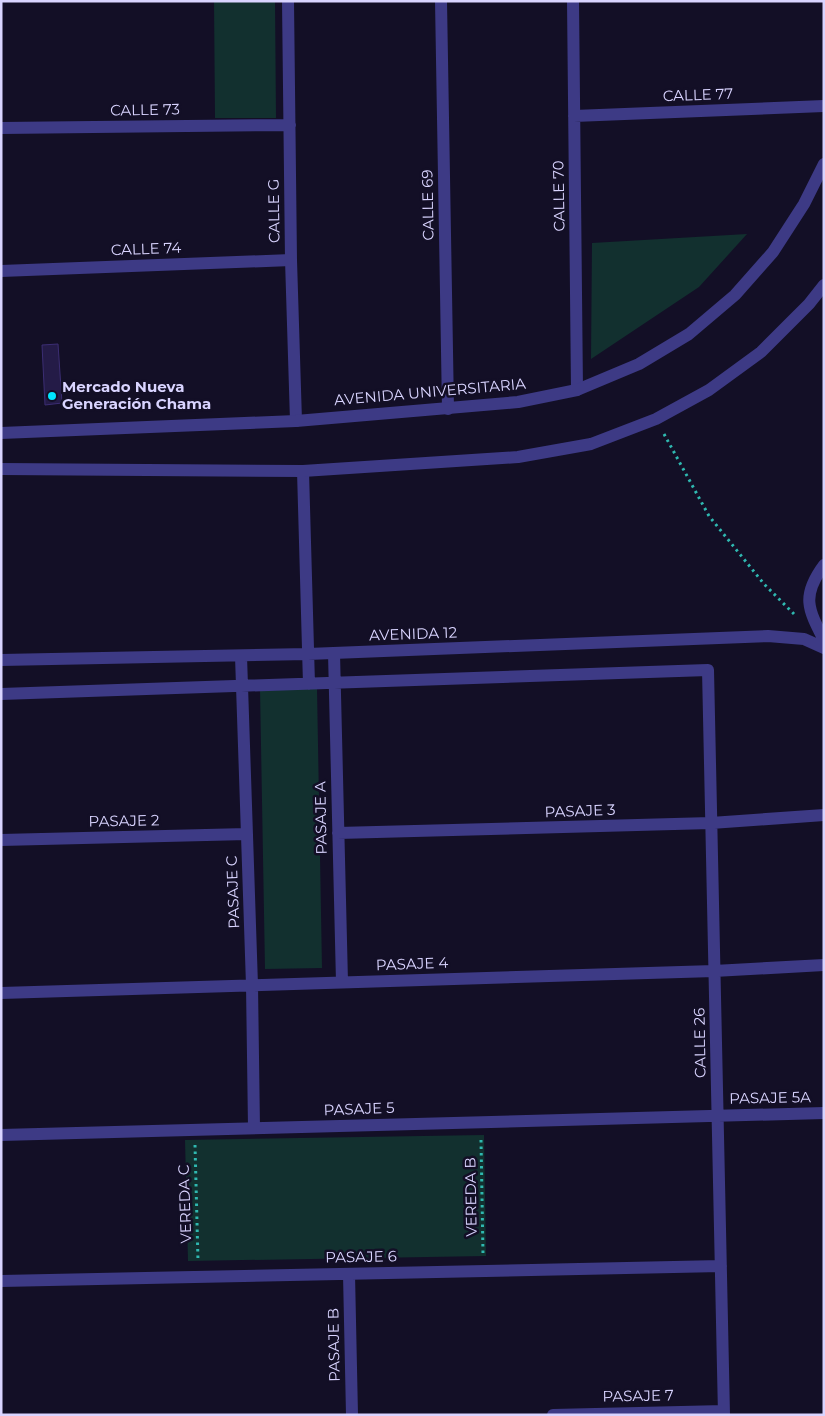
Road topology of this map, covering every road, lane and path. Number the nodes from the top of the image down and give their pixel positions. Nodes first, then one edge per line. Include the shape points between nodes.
1 (288, 1) edge
2 (441, 1) edge
3 (573, 1) edge
4 (824, 106) edge
5 (574, 116) junction
6 (290, 125) junction
7 (1, 128) edge
8 (824, 164) edge
9 (291, 260) junction
10 (1, 271) edge
11 (824, 284) edge
12 (578, 390) junction
13 (448, 409) junction
14 (656, 419) junction
15 (296, 421) junction
16 (1, 434) edge
17 (1, 469) edge
18 (304, 471) junction
19 (824, 565) edge
20 (797, 618) dead end
21 (824, 640) edge
22 (824, 648) edge
23 (334, 653) junction
24 (308, 654) junction
25 (241, 656) junction
26 (1, 660) edge
27 (335, 683) junction
28 (309, 684) junction
29 (242, 686) junction
30 (1, 694) edge
31 (824, 815) edge
32 (711, 823) junction
33 (247, 834) junction
34 (338, 834) junction
35 (1, 840) edge
36 (824, 965) edge
37 (714, 971) junction
38 (342, 982) junction
39 (252, 985) junction
40 (1, 993) edge
41 (824, 1113) edge
42 (718, 1115) junction
43 (480, 1122) junction
44 (254, 1128) junction
45 (194, 1130) junction
46 (1, 1135) edge
47 (721, 1266) junction
48 (484, 1271) junction
49 (349, 1274) junction
50 (198, 1277) junction
51 (1, 1281) edge
52 (724, 1413) edge
53 (352, 1415) edge
54 (553, 1415) edge

1 - 6 street, CALLE G
2 - 13 street, CALLE 69
3 - 5 street, CALLE 70
4 - 5 street, CALLE 77
5 - 12 street, CALLE 70
6 - 7 street, CALLE 73
6 - 9 street, CALLE G
8 - 12 street, AVENIDA UNIVERSITARIA via 804,204 773,252 735,295 689,334 656,354
9 - 10 street, CALLE 74
9 - 15 street, CALLE G
11 - 14 street via 809,304 761,352 709,390
12 - 13 street, AVENIDA UNIVERSITARIA via 518,402
13 - 15 street, AVENIDA UNIVERSITARIA
14 - 18 street via 591,444 518,457
14 - 20 path via 709,516 764,584
15 - 16 street, AVENIDA UNIVERSITARIA
17 - 18 street
18 - 24 street
19 - 21 street via 811,588 808,604
22 - 23 street, AVENIDA 12 via 804,639 768,636
23 - 24 street, AVENIDA 12
23 - 27 street, PASAJE A
24 - 25 street, AVENIDA 12
24 - 28 street
25 - 26 street, AVENIDA 12
25 - 29 street, PASAJE C
27 - 28 street
27 - 32 street, CALLE 26 via 708,670
27 - 34 street, PASAJE A
28 - 29 street
29 - 30 street
29 - 33 street, PASAJE C
31 - 32 street, PASAJE 3
32 - 34 street, PASAJE 3
32 - 37 street, CALLE 26
33 - 35 street, PASAJE 2
33 - 39 street, PASAJE C
34 - 38 street, PASAJE A
36 - 37 street, PASAJE 4
37 - 38 street, PASAJE 4
37 - 42 street, CALLE 26
38 - 39 street, PASAJE 4
39 - 40 street, PASAJE 4
39 - 44 street, PASAJE C
41 - 42 street, PASAJE 5A
42 - 43 street, PASAJE 5
42 - 47 street, CALLE 26
43 - 44 street, PASAJE 5
43 - 48 path, VEREDA B
44 - 45 street, PASAJE 5
45 - 46 street, PASAJE 5
45 - 50 path, VEREDA C
47 - 48 street, PASAJE 6
47 - 52 street, CALLE 26
48 - 49 street, PASAJE 6
49 - 50 street, PASAJE 6
49 - 53 street, PASAJE B
50 - 51 street, PASAJE 6
52 - 54 street, PASAJE 7

